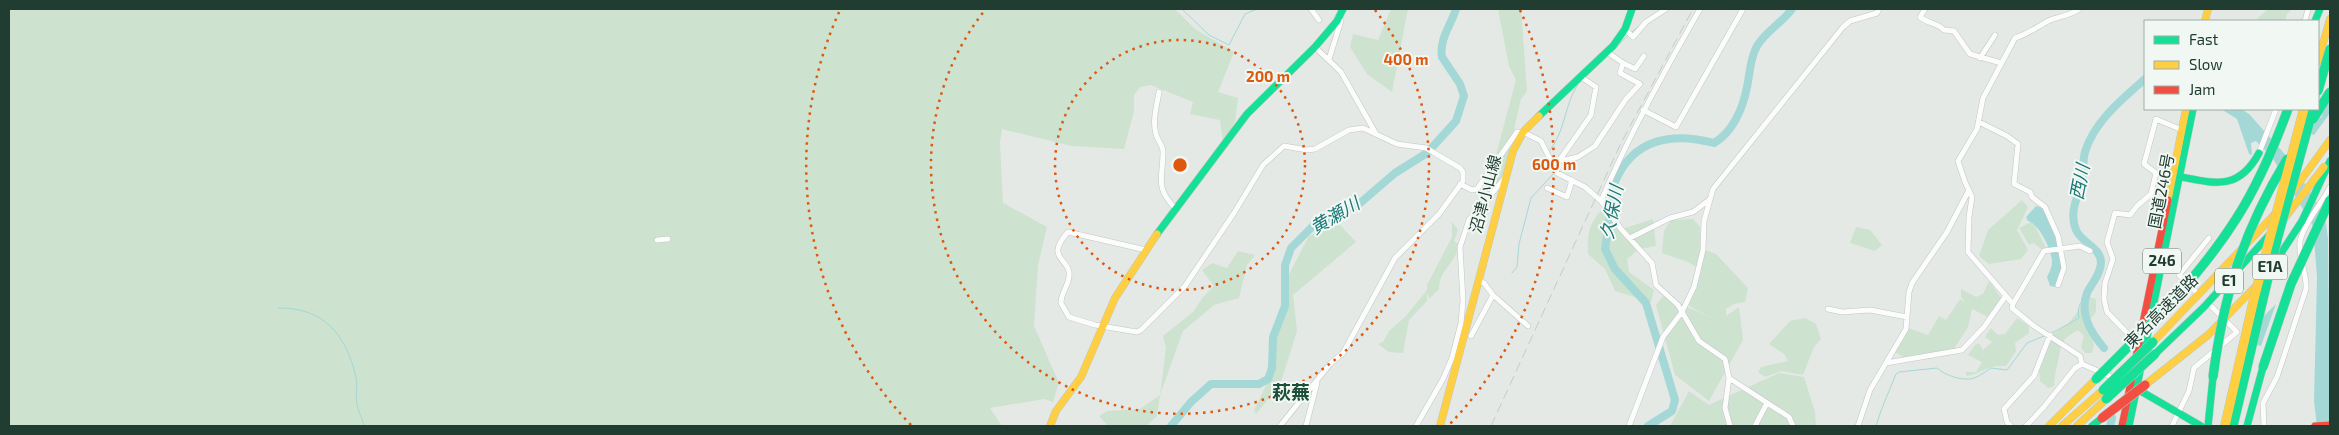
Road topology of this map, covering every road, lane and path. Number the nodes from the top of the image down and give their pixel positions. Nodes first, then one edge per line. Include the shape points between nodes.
1 (1311, 9) edge
2 (1632, 9) edge
3 (1666, 9) edge
4 (1700, 9) edge
5 (1743, 9) edge
6 (1879, 9) edge
7 (1925, 9) edge
8 (2079, 9) edge
9 (1341, 13) edge
10 (1319, 20) dead end
11 (2330, 20) edge
12 (1625, 29) junction
13 (1995, 35) dead end
14 (1315, 47) junction
15 (2330, 49) edge
16 (1608, 52) junction
17 (1644, 56) dead end
18 (1980, 58) junction
19 (2319, 58) edge
20 (1329, 59) junction
21 (1623, 63) junction
22 (2001, 63) junction
23 (1580, 77) junction
24 (2319, 88) edge
25 (1159, 92) dead end
26 (2330, 94) edge
27 (1644, 110) junction
28 (2186, 110) edge
29 (2193, 110) edge
30 (2276, 110) edge
31 (2288, 110) edge
32 (2304, 110) edge
33 (2312, 110) edge
34 (1979, 122) junction
35 (2182, 130) junction
36 (1375, 132) junction
37 (1523, 132) junction
38 (2330, 140) edge
39 (2259, 153) joint
40 (2330, 160) edge
41 (1560, 161) junction
42 (1554, 168) junction
43 (2156, 173) junction
44 (2176, 176) junction
45 (1505, 178) junction
46 (1572, 180) junction
47 (1460, 184) junction
48 (2330, 187) edge
49 (1546, 188) dead end
50 (1969, 190) junction
51 (2327, 199) edge
52 (1710, 200) junction
53 (1603, 203) junction
54 (1176, 209) junction
55 (1630, 238) junction
56 (2208, 238) dead end
57 (668, 239) dead end
58 (657, 240) dead end
59 (2062, 247) junction
60 (1146, 250) junction
61 (2090, 251) dead end
62 (1478, 280) junction
63 (2058, 285) dead end
64 (2195, 291) dead end
65 (1493, 295) junction
66 (2005, 297) junction
67 (2013, 304) junction
68 (2212, 307) dead end
69 (1828, 309) dead end
70 (1682, 312) junction
71 (2219, 314) dead end
72 (1906, 317) junction
73 (2228, 323) dead end
74 (1101, 326) junction
75 (1528, 326) dead end
76 (2050, 335) junction
77 (1471, 336) dead end
78 (2138, 344) junction
79 (1454, 359) junction
80 (1886, 364) junction
81 (2082, 364) junction
82 (1729, 378) junction
83 (1318, 381) junction
84 (2138, 386) junction
85 (1767, 403) junction
86 (2178, 414) junction
87 (2330, 425) edge
88 (1050, 426) edge
89 (1280, 426) edge
90 (1306, 426) edge
91 (1416, 426) edge
92 (1440, 426) edge
93 (1629, 426) edge
94 (1730, 426) edge
95 (1755, 426) edge
96 (1794, 426) edge
97 (1858, 426) edge
98 (2011, 426) edge
99 (2026, 426) edge
100 (2049, 426) edge
101 (2062, 426) edge
102 (2077, 426) edge
103 (2092, 426) edge
104 (2122, 426) edge
105 (2129, 426) edge
106 (2172, 426) edge
107 (2201, 426) edge
108 (2208, 426) edge
109 (2225, 426) edge
110 (2233, 426) edge
111 (2247, 426) edge
112 (2264, 426) edge
113 (2315, 426) edge

1 - 10 street
2 - 12 main road, 沼津小山線
3 - 12 street via 1646,22 1633,37
4 - 27 street
5 - 27 street via 1676,128
6 - 52 street via 1877,13 1850,21 1843,27 1722,177
7 - 18 street via 1920,17 1944,30 1954,31 1970,54
8 - 22 street via 2015,38
9 - 14 main road
9 - 20 street
11 - 19 main road
12 - 16 main road, 沼津小山線
13 - 18 street
14 - 20 street
14 - 54 main road via 1247,114
15 - 24 main road, bridge
16 - 21 street
16 - 23 main road, 沼津小山線
17 - 21 street via 1635,69
18 - 22 street
20 - 36 street via 1341,72
21 - 41 street via 1620,73 1640,84 1638,88 1626,99 1595,146 1578,157
22 - 34 street via 1983,98
23 - 37 main road, 沼津小山線
23 - 41 street via 1596,88 1591,115
25 - 54 street via 1154,121 1164,151 1161,182 1165,198
26 - 108 main road, bridge via 2273,180 2242,244 2218,333
27 - 53 street via 1619,159
28 - 35 main road, 国道246号 / 246
29 - 44 main road, 国道246号 / 246
30 - 39 street
31 - 100 main road, bridge via 2258,182 2224,238 2183,290
32 - 109 main road, E1A, bridge via 2254,299
33 - 110 main road, E1A, bridge
34 - 50 street via 1958,160
34 - 59 street via 2018,144 2014,184 2030,192 2045,207
35 - 43 street via 2156,119 2144,164
35 - 44 main road, 国道246号 / 246
36 - 47 street via 1397,144 1426,148 1438,154 1460,168 1464,176
36 - 74 street via 1355,128 1314,149 1280,147 1262,165 1234,213 1178,294 1137,332
37 - 42 street via 1542,141
37 - 45 main road, 沼津小山線 via 1509,159
37 - 47 street via 1517,132 1477,189
38 - 101 main road, 東名高速道路 / E1, bridge via 2292,194 2243,250 2153,342
39 - 44 main road via 2250,170 2234,182 2215,184
40 - 84 main road, E1A, bridge via 2302,221 2281,255 2255,287 2208,335
40 - 102 main road, 東名高速道路 / E1, bridge via 2223,288
41 - 42 street
42 - 46 street
43 - 44 street
43 - 78 street via 2151,194 2130,215 2115,213 2107,242 2112,259 2105,282 2107,312
44 - 78 main road, 国道246号 / 246
44 - 84 main road, 国道246号 / 246
45 - 62 main road, 沼津小山線
45 - 79 street via 1469,220 1460,247 1463,300
46 - 49 street via 1567,197
46 - 53 street
47 - 83 street via 1439,214 1395,258 1343,353
48 - 51 street
50 - 66 street via 1972,197 1968,252
50 - 72 street via 1947,232 1912,283
51 - 111 main road, bridge via 2276,325
51 - 112 street via 2300,242 2306,289 2277,376 2263,402
52 - 55 street via 1693,212 1670,218
52 - 70 street via 1703,229 1700,265
53 - 55 street
54 - 60 main road
55 - 70 street via 1652,263 1656,285
56 - 64 street via 2179,275
57 - 58 street
59 - 61 street via 2080,246
59 - 63 street via 2064,272
59 - 67 street via 2044,251
60 - 74 main road via 1123,282
60 - 74 street via 1068,232 1062,238 1059,258 1070,276 1061,298 1062,308 1069,317
62 - 65 street via 1484,282
62 - 79 main road, 沼津小山線
65 - 75 street
65 - 77 street
66 - 67 street
66 - 80 street via 1984,327 1962,350
67 - 76 street via 2012,308 2019,314
68 - 71 street
69 - 72 street via 1842,312 1870,310
70 - 82 street via 1699,341 1725,359
70 - 93 street via 1663,337
72 - 80 street via 1906,329
73 - 86 street via 2237,332 2194,368 2189,391
74 - 88 main road via 1081,377 1056,411
76 - 81 street via 2080,356
76 - 98 street via 2034,376 2004,409
78 - 84 main road, 国道246号 / 246
79 - 91 street
79 - 92 main road, 沼津小山線
80 - 97 street via 1870,390
81 - 84 street
81 - 99 street via 2075,368
82 - 85 street
82 - 94 street via 1725,408
83 - 89 street
83 - 90 street
84 - 86 main road
84 - 103 main road, E1A, bridge
84 - 104 main road, 国道246号 / 246
84 - 105 main road, 国道246号 / 246
85 - 95 street
85 - 96 street via 1789,417
86 - 106 street
86 - 107 main road
87 - 113 main road

